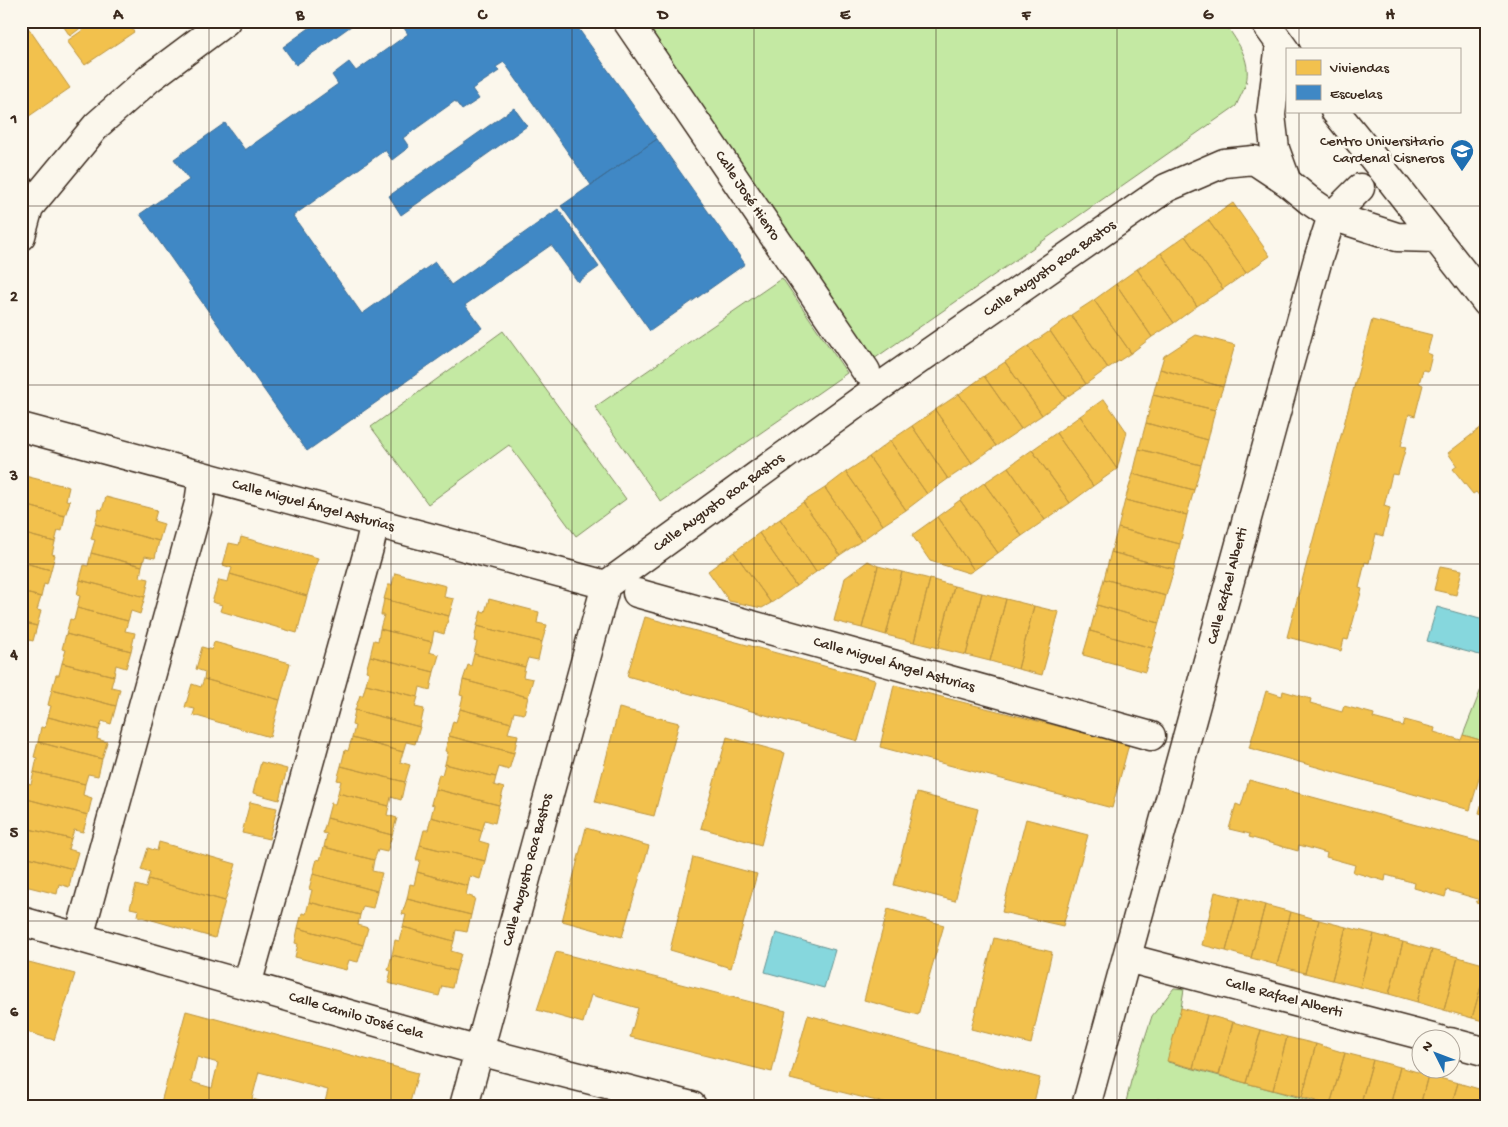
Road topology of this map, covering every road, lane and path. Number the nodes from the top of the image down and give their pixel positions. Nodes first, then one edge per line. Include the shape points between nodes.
1 (226, 21) edge
2 (627, 21) edge
3 (1264, 21) edge
4 (194, 30) edge
5 (1283, 48) edge
6 (1336, 112) edge
7 (1386, 174) junction
8 (1287, 182) junction
9 (25, 201) edge
10 (1321, 209) junction
11 (21, 236) edge
12 (1436, 238) junction
13 (1487, 303) edge
14 (866, 371) dead end
15 (21, 427) edge
16 (203, 476) junction
17 (375, 522) junction
18 (606, 585) junction
19 (637, 593) dead end
20 (1151, 736) dead end
21 (21, 921) edge
22 (79, 937) junction
23 (1127, 958) junction
24 (247, 985) junction
25 (1410, 1032) edge
26 (1460, 1045) edge
27 (479, 1051) junction
28 (1487, 1052) edge
29 (464, 1106) edge
30 (692, 1106) edge
31 (1086, 1106) edge

1 - 4 street
2 - 14 street, Calle José Hierro
3 - 5 street
4 - 9 street
5 - 8 street via 1271,115 1274,149
6 - 7 street
7 - 10 street
7 - 12 street
8 - 10 street, Calle Augusto Roa Bastos
8 - 18 street, Calle Augusto Roa Bastos via 1254,160 1224,164 1166,188 878,388
9 - 11 street
10 - 12 street via 1397,237
10 - 23 street, Calle Rafael Alberti via 1318,259
12 - 13 street
15 - 16 street, Calle Miguel Ángel Asturias
16 - 17 street, Calle Miguel Ángel Asturias
16 - 22 street via 199,503
17 - 18 street, Calle Miguel Ángel Asturias
17 - 24 street
18 - 27 street, Calle Augusto Roa Bastos
19 - 20 street, Calle Miguel Ángel Asturias
21 - 22 street, Calle Camilo José Cela
22 - 24 street, Calle Camilo José Cela
23 - 25 street, Calle Rafael Alberti
23 - 31 street, Calle Rafael Alberti
24 - 27 street, Calle Camilo José Cela
26 - 28 street
27 - 29 street, Calle Augusto Roa Bastos
27 - 30 street, Calle Camilo José Cela

